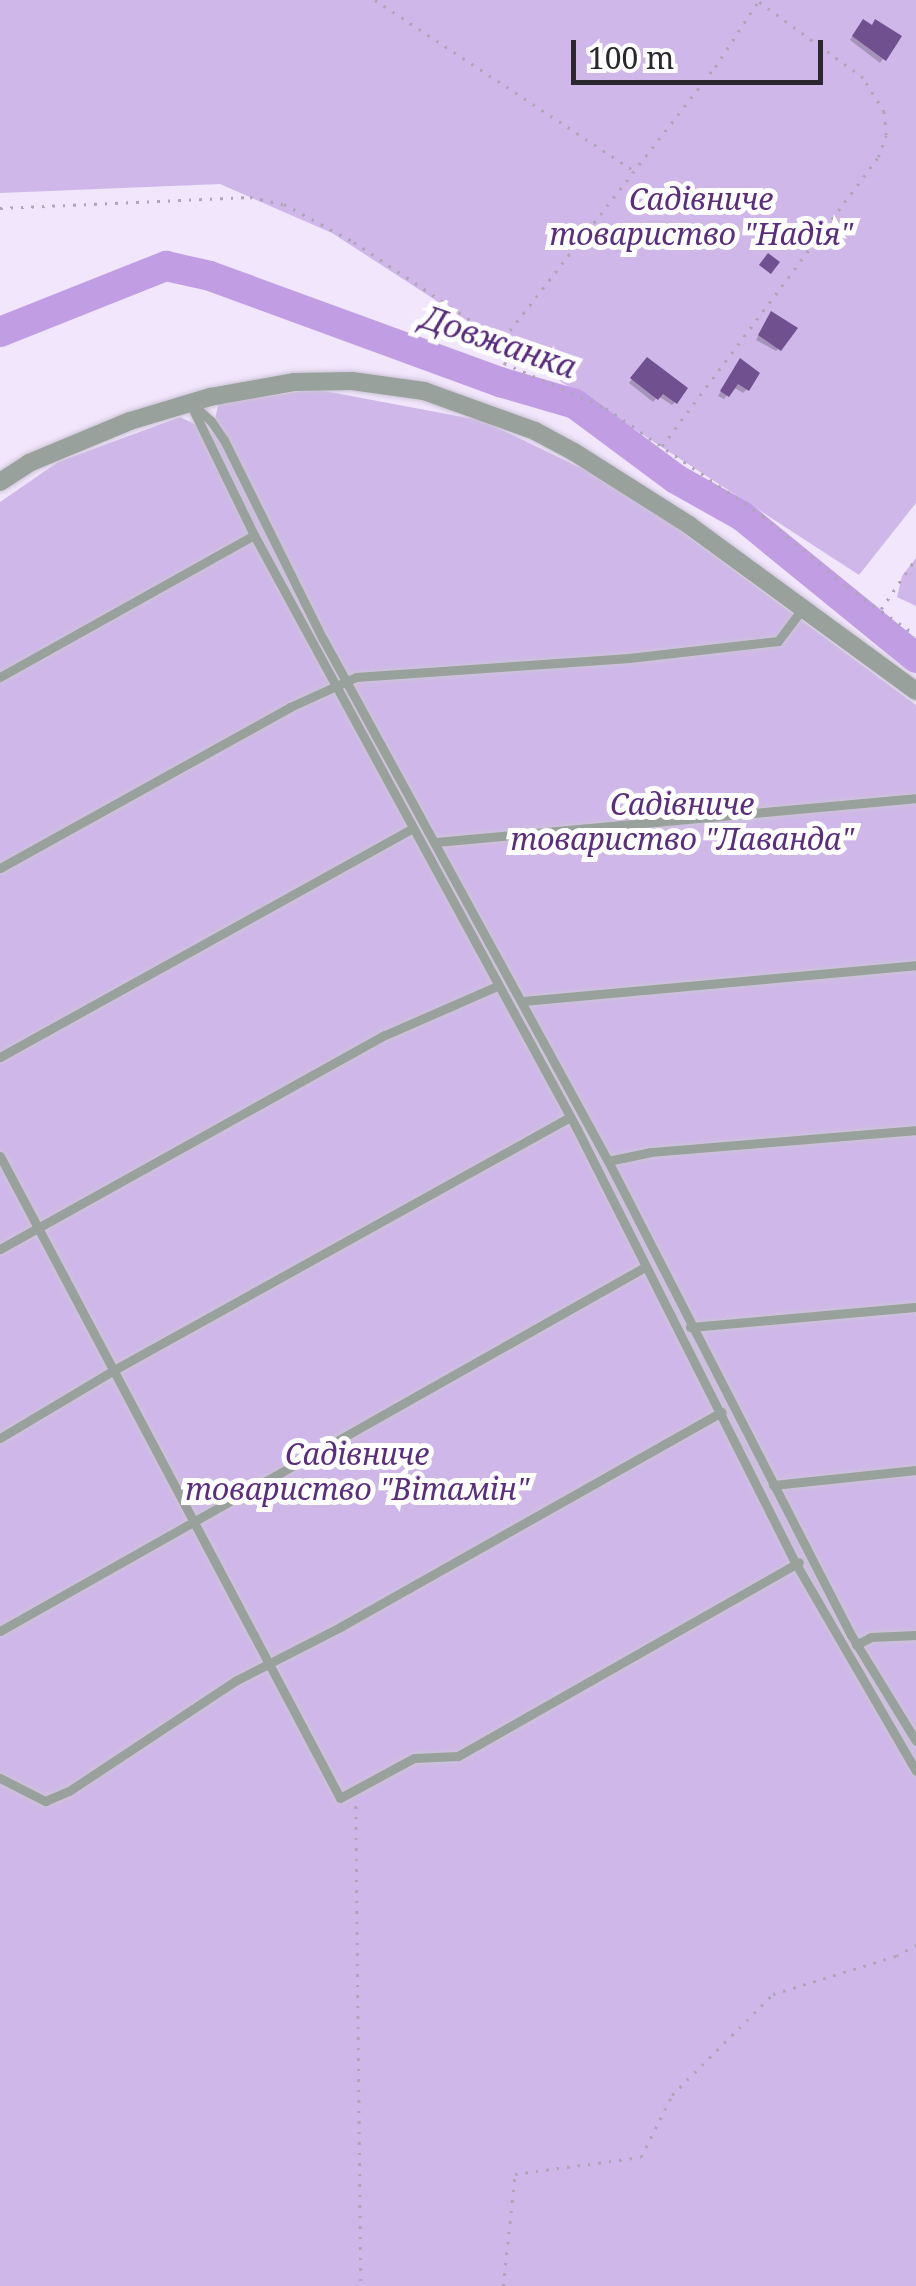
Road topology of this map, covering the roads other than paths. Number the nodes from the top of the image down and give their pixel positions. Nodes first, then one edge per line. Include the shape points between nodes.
1 (190, 403) junction
2 (0, 482) edge
3 (254, 534) junction
4 (802, 609) junction
5 (0, 676) edge
6 (348, 681) junction
7 (335, 685) junction
8 (916, 691) edge
9 (916, 798) edge
10 (412, 828) junction
11 (435, 842) junction
12 (0, 868) edge
13 (916, 965) edge
14 (498, 986) junction
15 (522, 1001) junction
16 (0, 1057) edge
17 (570, 1117) junction
18 (916, 1130) edge
19 (0, 1156) edge
20 (608, 1161) junction
21 (38, 1227) junction
22 (0, 1249) edge
23 (645, 1267) junction
24 (916, 1307) edge
25 (690, 1327) junction
26 (113, 1370) junction
27 (730, 1402) junction
28 (720, 1414) junction
29 (0, 1438) edge
30 (916, 1470) edge
31 (773, 1485) junction
32 (194, 1520) junction
33 (810, 1557) junction
34 (796, 1564) junction
35 (0, 1631) edge
36 (916, 1634) edge
37 (856, 1645) junction
38 (271, 1665) junction
39 (916, 1741) edge
40 (916, 1771) edge
41 (0, 1778) edge

1 - 2 street via 130,421
1 - 3 lane
1 - 4 street via 294,382 352,381 424,391 474,407 574,452 689,525
1 - 6 lane via 224,440
3 - 5 lane
3 - 7 lane
4 - 6 lane via 778,641
4 - 8 street
6 - 7 lane
6 - 11 lane
7 - 10 lane
7 - 12 lane
9 - 11 lane
10 - 14 lane
10 - 16 lane
11 - 15 lane
13 - 15 lane
14 - 17 lane
14 - 21 lane via 385,1035
15 - 20 lane
17 - 23 lane
17 - 26 lane
18 - 20 lane
19 - 21 lane
20 - 25 lane
21 - 22 lane
21 - 26 lane
23 - 28 lane
23 - 32 lane
24 - 25 lane
25 - 27 lane
26 - 29 lane
26 - 32 lane
27 - 28 lane
27 - 31 lane
28 - 34 lane
28 - 38 lane
30 - 31 lane
31 - 33 lane
32 - 35 lane
32 - 38 lane
33 - 34 lane
33 - 37 lane
34 - 38 lane via 458,1756 414,1758 340,1798
34 - 40 lane
36 - 37 lane via 871,1637
37 - 39 lane
38 - 41 lane via 45,1801

